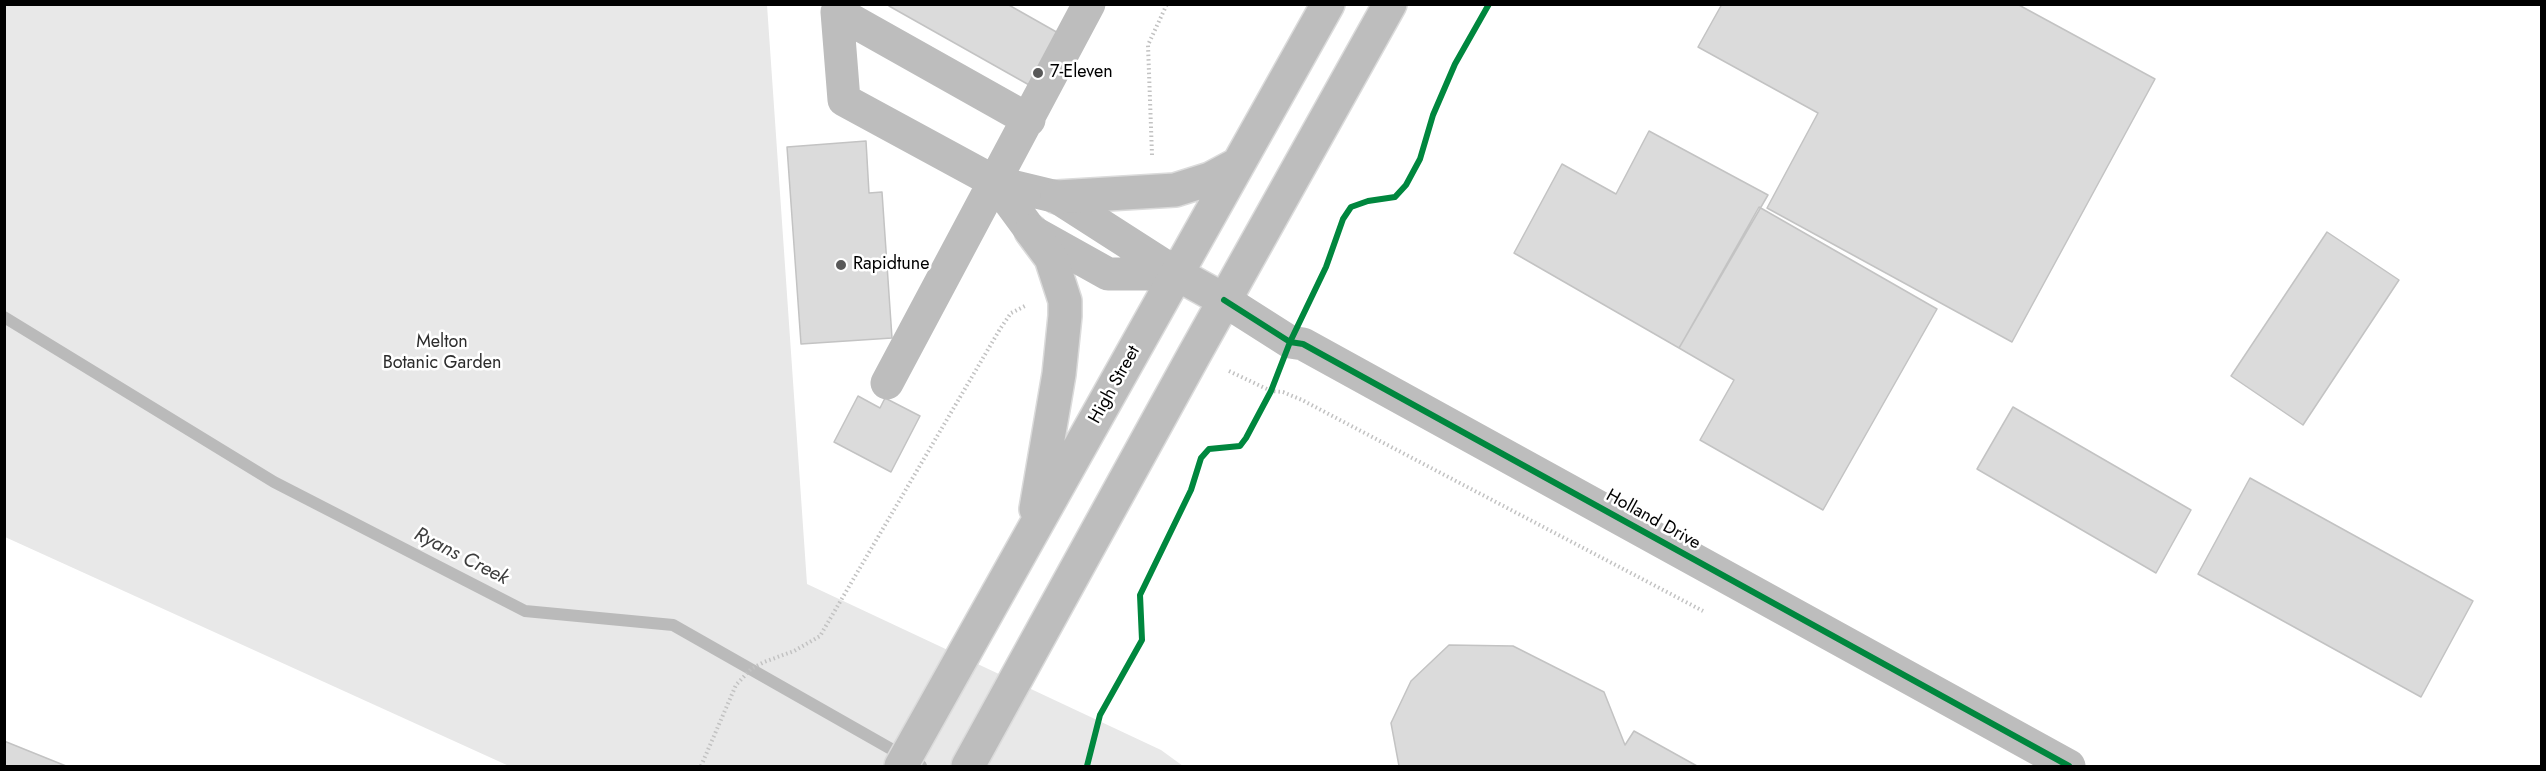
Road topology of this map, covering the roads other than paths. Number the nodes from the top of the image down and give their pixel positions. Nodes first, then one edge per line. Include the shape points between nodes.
1 (1328, 4) edge
2 (1390, 4) edge
3 (1090, 5) edge
4 (839, 8) edge
5 (1029, 120) junction
6 (1238, 164) junction
7 (995, 182) junction
8 (1057, 197) junction
9 (1031, 231) junction
10 (1177, 274) junction
11 (1224, 300) junction
12 (887, 382) dead end
13 (1031, 535) junction
14 (907, 756) edge
15 (968, 766) edge
16 (2069, 766) edge

1 - 6 main road, High Street
2 - 11 main road
3 - 5 main road
4 - 5 main road
4 - 7 main road via 844,100
5 - 7 main road
6 - 8 main road via 1210,179 1175,190
6 - 10 main road, High Street
7 - 8 main road
7 - 9 main road
7 - 12 main road
8 - 10 main road, Holland Drive
9 - 10 main road via 1108,274
9 - 13 main road via 1051,258 1065,301 1059,374
10 - 11 main road, Holland Drive
10 - 13 main road, High Street
11 - 15 main road
11 - 16 main road, Holland Drive via 1290,342 1314,350
13 - 14 main road, High Street

